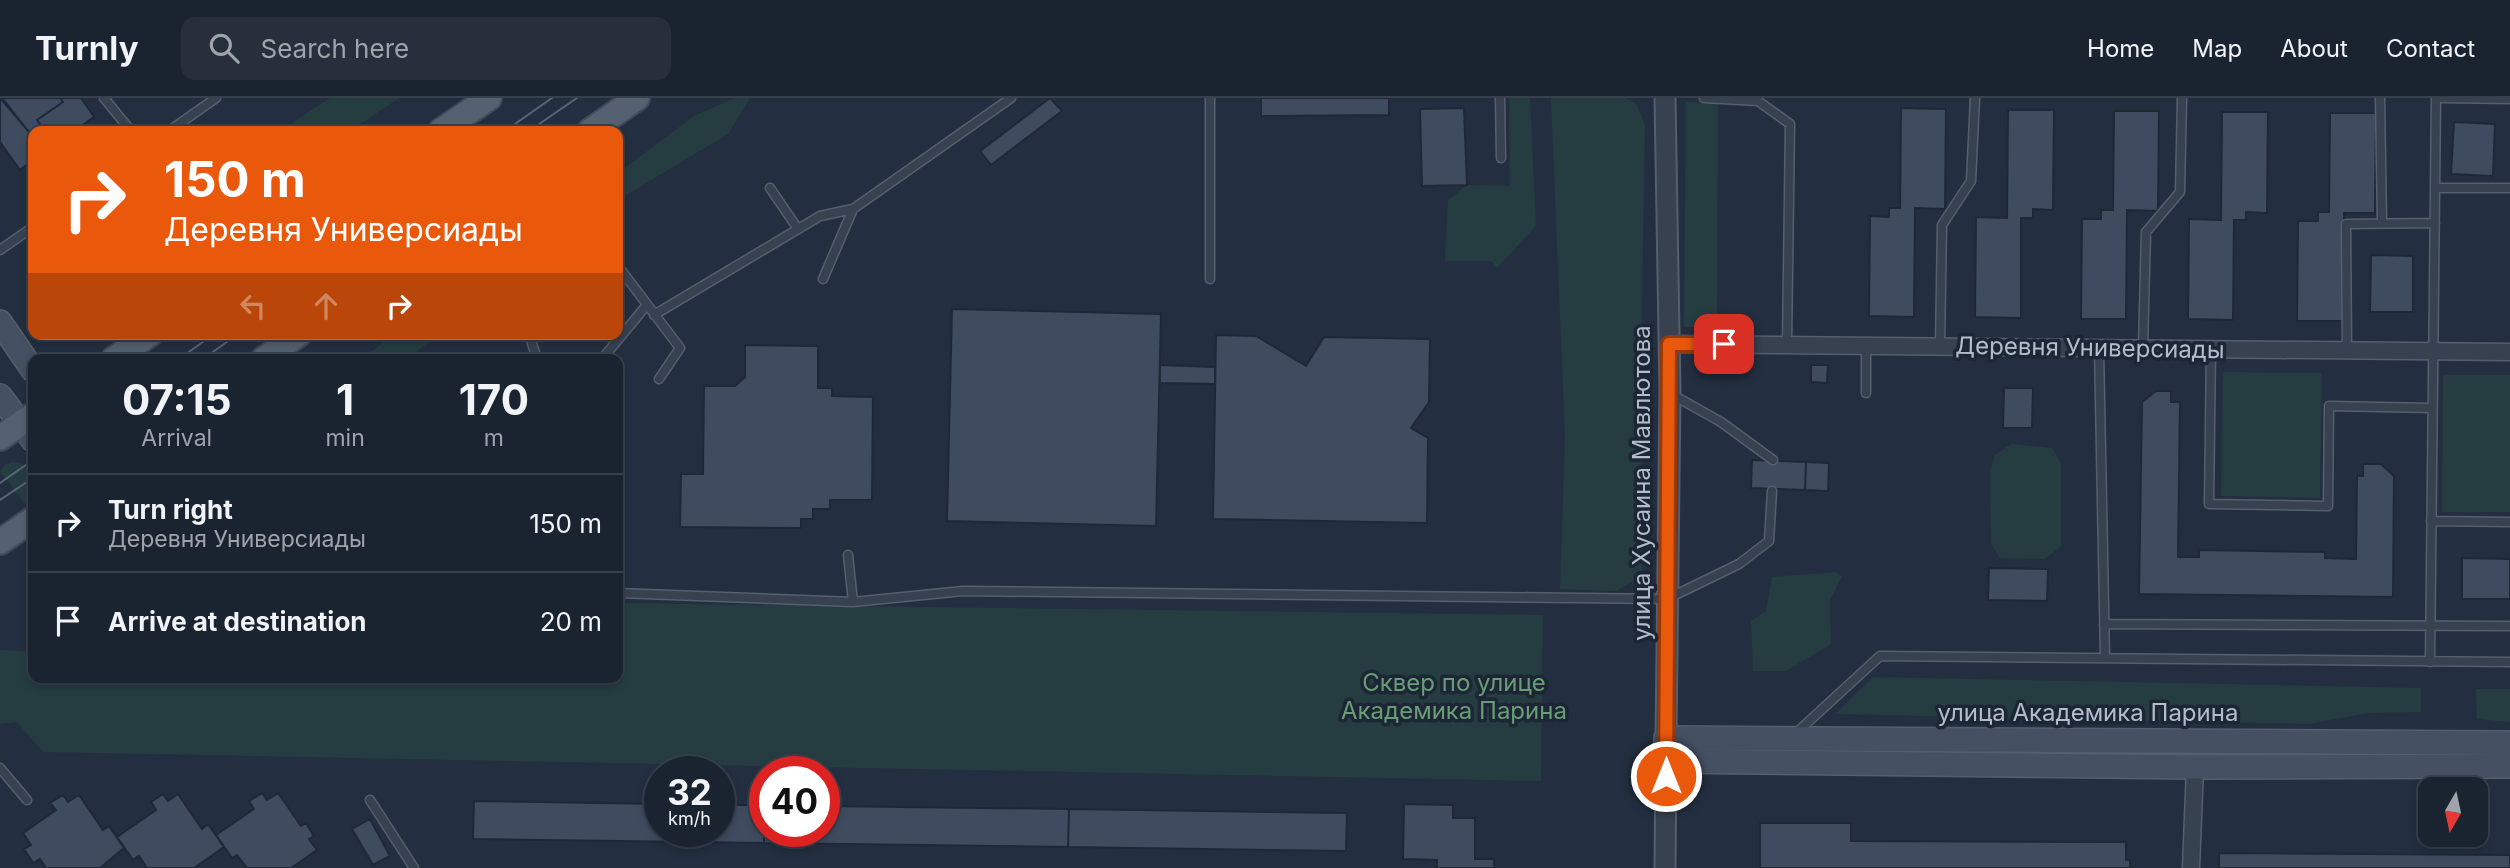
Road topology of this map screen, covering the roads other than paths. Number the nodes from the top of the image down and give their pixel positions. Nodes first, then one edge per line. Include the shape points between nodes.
1 (104, 98) edge
2 (216, 98) edge
3 (489, 98) edge
4 (637, 98) edge
5 (1009, 98) edge
6 (1210, 98) edge
7 (1500, 98) edge
8 (1665, 98) edge
9 (1704, 98) edge
10 (1975, 98) edge
11 (2182, 98) edge
12 (2380, 98) edge
13 (2436, 98) edge
14 (2442, 98) edge
15 (2510, 99) edge
16 (127, 126) edge
17 (176, 126) edge
18 (448, 126) edge
19 (597, 126) edge
20 (1500, 158) dead end
21 (770, 188) dead end
22 (2435, 188) junction
23 (2510, 188) edge
24 (853, 209) junction
25 (2382, 223) junction
26 (2435, 223) junction
27 (798, 229) junction
28 (28, 230) edge
29 (0, 250) edge
30 (623, 273) edge
31 (823, 279) dead end
32 (1210, 279) dead end
33 (646, 306) junction
34 (654, 315) junction
35 (0, 322) edge
36 (623, 334) edge
37 (141, 340) edge
38 (291, 340) edge
39 (618, 340) edge
40 (1669, 344) junction
41 (1787, 345) junction
42 (1866, 346) junction
43 (1940, 346) junction
44 (2099, 348) junction
45 (2143, 349) junction
46 (2211, 349) junction
47 (2347, 351) junction
48 (2433, 352) junction
49 (2510, 352) edge
50 (121, 354) edge
51 (271, 354) edge
52 (607, 354) edge
53 (28, 363) edge
54 (659, 379) dead end
55 (1670, 393) junction
56 (1866, 393) dead end
57 (0, 396) edge
58 (2432, 408) junction
59 (22, 429) edge
60 (1773, 460) dead end
61 (1772, 491) dead end
62 (2431, 521) junction
63 (28, 522) edge
64 (2510, 522) edge
65 (0, 542) edge
66 (848, 555) dead end
67 (623, 593) edge
68 (1667, 599) junction
69 (853, 602) junction
70 (2104, 624) junction
71 (2431, 626) junction
72 (2510, 626) edge
73 (2105, 658) junction
74 (2430, 662) junction
75 (2510, 662) edge
76 (1792, 737) junction
77 (1666, 738) junction
78 (2195, 739) junction
79 (2510, 743) edge
80 (1666, 761) junction
81 (2510, 766) edge
82 (2195, 767) junction
83 (0, 768) edge
84 (27, 800) dead end
85 (370, 800) dead end
86 (414, 868) edge
87 (1665, 868) edge
88 (2192, 868) edge

1 - 16 lane
2 - 17 lane
3 - 18 main road
4 - 19 main road
5 - 24 lane
6 - 32 lane
7 - 20 lane
8 - 40 street, улица Хусаина Мавлютова
9 - 41 lane via 1758,102 1790,124
10 - 43 lane via 1971,181 1942,225
11 - 45 lane via 2180,192 2146,232
12 - 25 lane
13 - 22 lane
14 - 15 lane
21 - 27 lane
22 - 23 lane
22 - 26 lane
24 - 27 lane via 820,216
24 - 31 lane
25 - 26 lane
25 - 47 lane via 2346,224
26 - 48 lane
27 - 34 lane
28 - 29 lane
30 - 33 lane
33 - 34 lane
33 - 36 lane
34 - 54 lane via 680,348
35 - 53 main road
37 - 50 main road
38 - 51 main road
39 - 52 lane
40 - 41 street, Деревня Универсиады
40 - 55 street, улица Хусаина Мавлютова
41 - 42 street, Деревня Универсиады
42 - 43 street, Деревня Универсиады
42 - 56 lane
43 - 44 street, Деревня Универсиады
44 - 45 street, Деревня Универсиады
44 - 70 lane
45 - 46 street, Деревня Универсиады
46 - 47 street, Деревня Универсиады
46 - 58 lane via 2210,504 2328,506 2329,406
47 - 48 street, Деревня Универсиады
48 - 49 street, Деревня Универсиады
48 - 58 lane
55 - 60 lane
55 - 68 street, улица Хусаина Мавлютова
57 - 59 main road
58 - 62 lane
61 - 68 lane via 1769,541 1739,564
62 - 64 lane
62 - 71 lane
63 - 65 main road
66 - 69 lane
67 - 69 lane
68 - 69 lane via 963,591
68 - 77 street, улица Хусаина Мавлютова
70 - 71 lane
70 - 73 lane
71 - 72 lane
71 - 74 lane
73 - 74 lane
73 - 76 lane via 1880,656
74 - 75 lane
76 - 77 main road, улица Академика Парина
76 - 78 main road, улица Академика Парина
77 - 80 main road, улица Хусаина Мавлютова
78 - 79 main road, улица Академика Парина
78 - 82 main road
80 - 82 main road
80 - 87 street, улица Хусаина Мавлютова
81 - 82 main road
82 - 88 street
83 - 84 lane
85 - 86 lane

